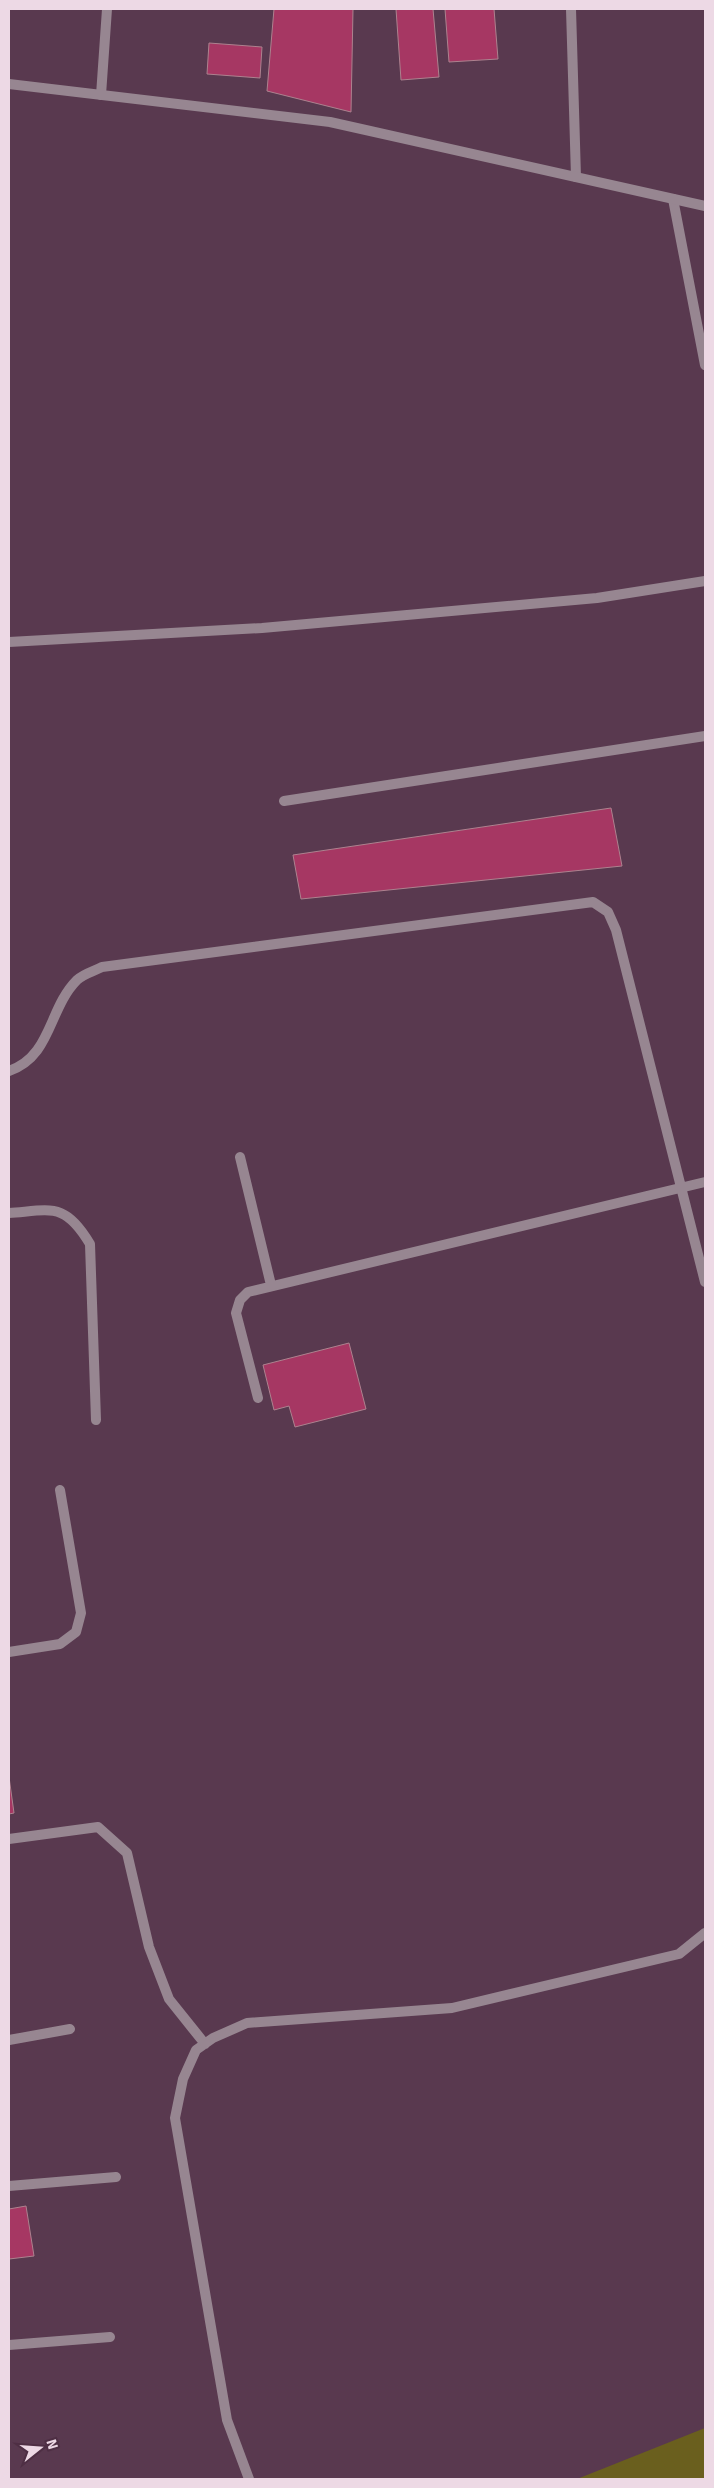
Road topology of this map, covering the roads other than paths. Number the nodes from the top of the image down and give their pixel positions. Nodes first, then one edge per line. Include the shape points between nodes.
1 (107, 9) edge
2 (571, 9) edge
3 (9, 84) edge
4 (101, 95) junction
5 (576, 177) junction
6 (674, 199) junction
7 (705, 206) edge
8 (705, 365) edge
9 (705, 581) edge
10 (9, 642) edge
11 (705, 736) edge
12 (284, 801) dead end
13 (9, 1071) edge
14 (240, 1157) dead end
15 (705, 1182) edge
16 (681, 1188) junction
17 (9, 1213) edge
18 (705, 1282) edge
19 (272, 1285) junction
20 (258, 1398) dead end
21 (96, 1420) dead end
22 (60, 1490) dead end
23 (9, 1652) edge
24 (9, 1839) edge
25 (705, 1933) edge
26 (70, 2029) dead end
27 (9, 2040) edge
28 (205, 2044) junction
29 (116, 2177) dead end
30 (9, 2186) edge
31 (110, 2337) dead end
32 (9, 2345) edge
33 (249, 2479) edge

1 - 4 street
2 - 5 street
3 - 4 street
4 - 5 street via 330,122
5 - 6 street
6 - 7 street
6 - 8 street
9 - 10 street via 597,598 262,628
11 - 12 street
13 - 16 street via 36,1055 68,990 79,978 102,967 593,902 608,912 616,930
14 - 19 street
15 - 16 street
16 - 18 street
16 - 19 street
17 - 21 street via 56,1210 78,1224 90,1244
19 - 20 street via 248,1292 240,1300 236,1313
22 - 23 street via 81,1613 76,1632 60,1644
24 - 28 street via 98,1827 127,1853 149,1947 166,1990
25 - 28 street via 679,1954 452,2008 247,2023
26 - 27 street
28 - 33 street via 196,2050 183,2079 175,2118 227,2420
29 - 30 street
31 - 32 street

